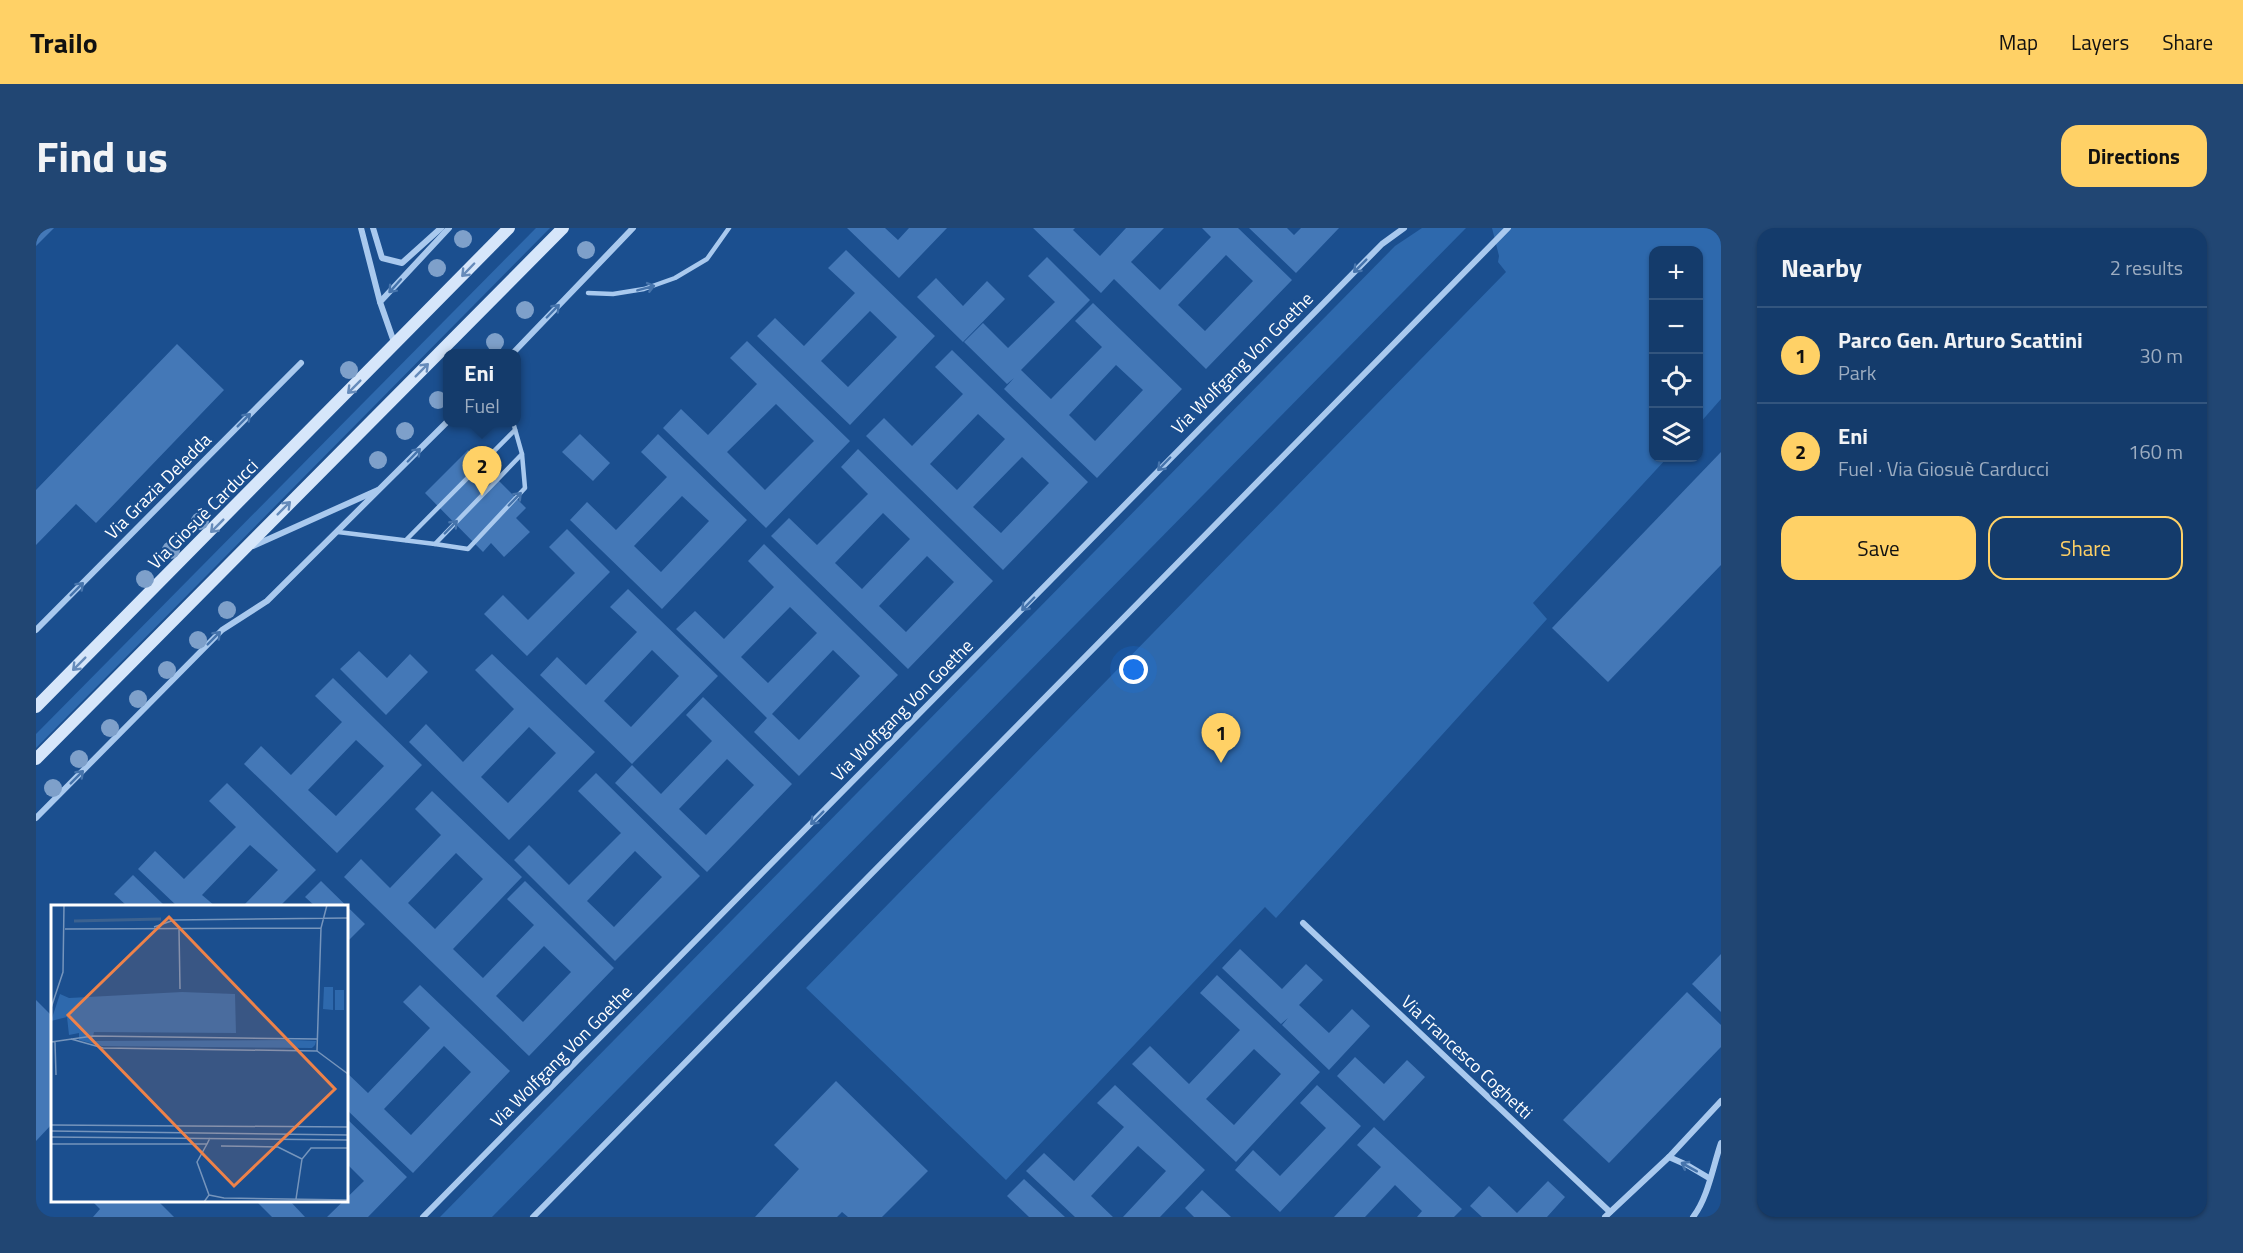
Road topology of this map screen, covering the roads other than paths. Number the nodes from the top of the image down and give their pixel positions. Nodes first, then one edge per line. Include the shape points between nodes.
1 (361, 228) edge
2 (373, 228) edge
3 (441, 228) edge
4 (449, 228) edge
5 (509, 228) edge
6 (563, 228) edge
7 (633, 228) edge
8 (729, 228) edge
9 (1404, 228) edge
10 (1508, 228) edge
11 (588, 293) dead end
12 (380, 302) junction
13 (395, 345) junction
14 (518, 349) edge
15 (301, 363) dead end
16 (443, 425) edge
17 (514, 427) edge
18 (515, 430) junction
19 (522, 454) junction
20 (381, 489) junction
21 (338, 532) junction
22 (406, 540) junction
23 (435, 544) junction
24 (243, 550) junction
25 (36, 630) edge
26 (36, 707) edge
27 (36, 759) edge
28 (36, 818) edge
29 (1303, 923) dead end
30 (1721, 1101) edge
31 (1721, 1143) edge
32 (1669, 1157) junction
33 (1709, 1178) junction
34 (1607, 1214) edge
35 (423, 1217) edge
36 (533, 1217) edge
37 (1693, 1217) edge

1 - 12 street
2 - 3 street via 382,258 402,263
4 -> 12 street
5 -> 13 main road, Via Giosuè Carducci
24 -> 6 main road
14 -> 7 street
11 -> 8 lane via 644,289 675,278 707,259
9 -> 35 street, Via Wolfgang Von Goethe via 1382,244 1276,350
10 - 36 street
12 - 13 street
13 -> 26 main road, Via Giosuè Carducci
25 -> 15 street, Via Grazia Deledda
20 -> 16 street
17 - 18 lane
18 - 19 lane
18 - 22 lane
23 -> 19 lane
23 -> 19 lane via 468,549 525,488
20 - 21 street
20 - 24 street
21 - 22 lane
28 -> 21 street via 222,630 267,601
22 - 23 lane
24 - 27 main road
29 - 34 street, Via Francesco Coghetti
30 - 32 street, Via Francesco Coghetti
31 - 33 street
33 -> 32 street
32 - 34 street, Via Francesco Coghetti
33 - 37 street via 1708,1190

